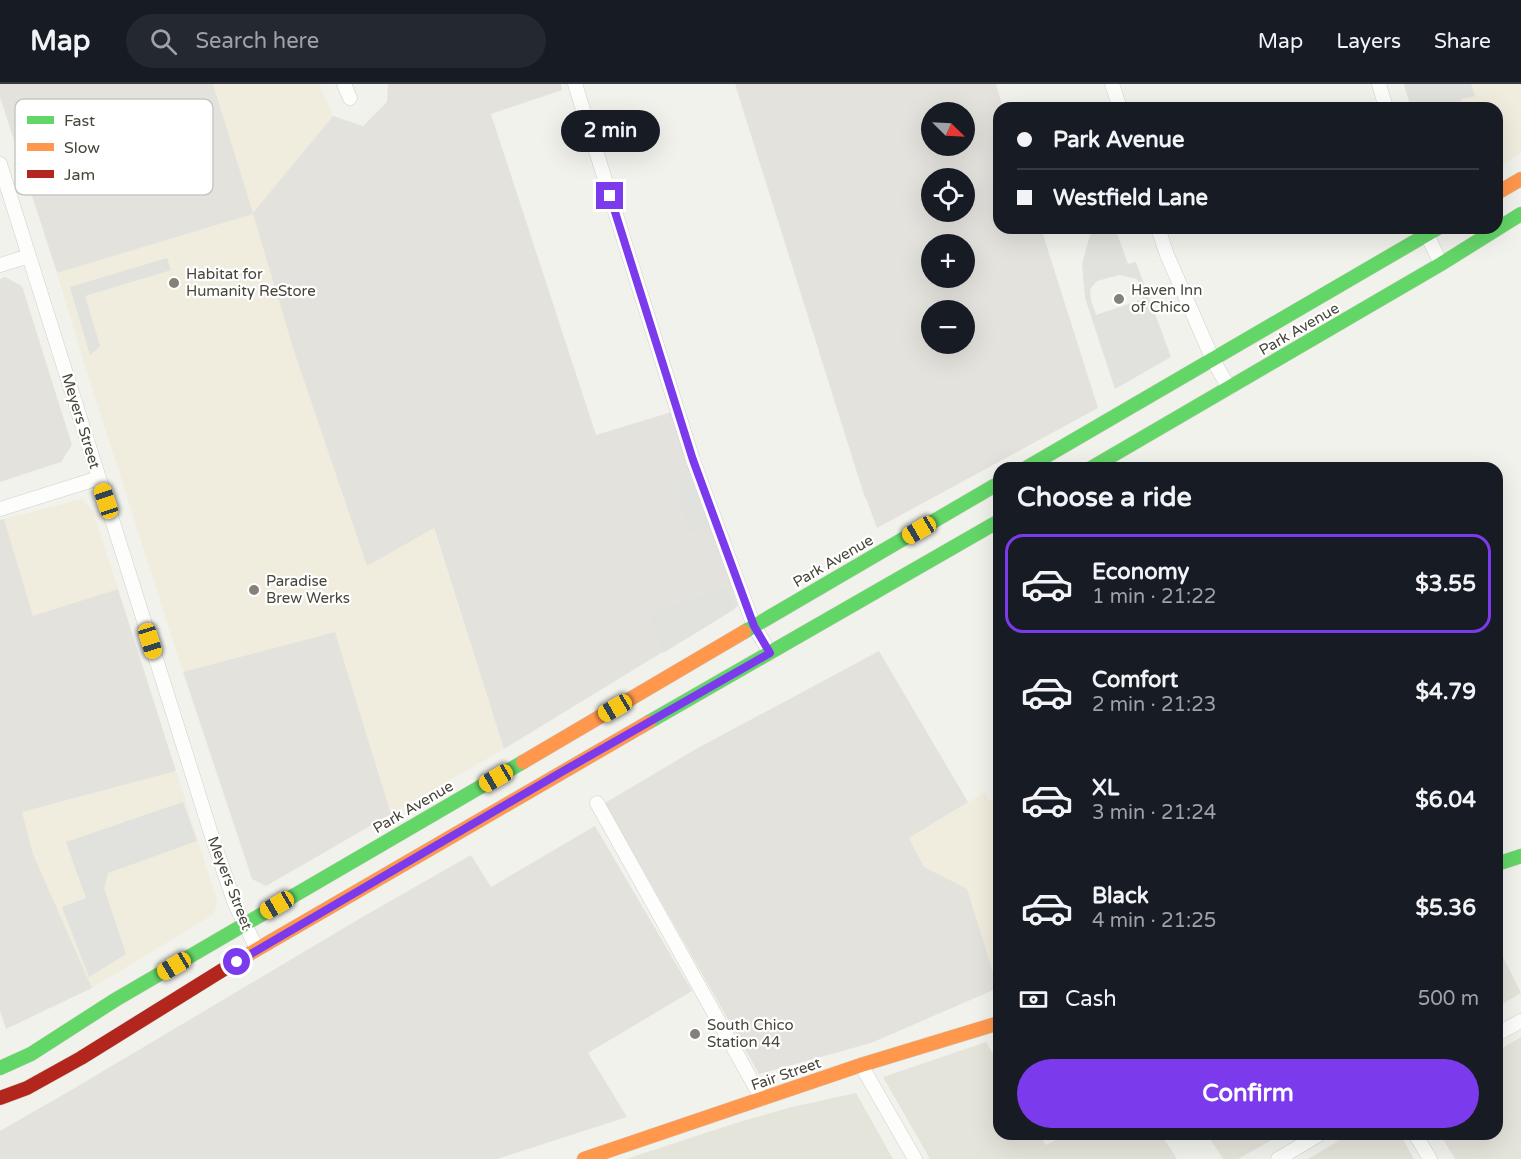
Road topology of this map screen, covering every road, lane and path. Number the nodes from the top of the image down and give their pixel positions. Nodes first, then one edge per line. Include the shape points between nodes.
1 (344, 84) edge
2 (575, 84) edge
3 (1112, 84) edge
4 (1378, 84) edge
5 (350, 99) dead end
6 (1118, 102) edge
7 (1384, 102) edge
8 (0, 164) edge
9 (1521, 179) edge
10 (1503, 190) edge
11 (1521, 214) edge
12 (1503, 225) edge
13 (1160, 234) edge
14 (1423, 234) edge
15 (1431, 234) edge
16 (1489, 234) edge
17 (29, 256) junction
18 (1441, 264) junction
19 (0, 265) edge
20 (1213, 360) junction
21 (1229, 388) junction
22 (1036, 462) edge
23 (1101, 462) edge
24 (99, 478) junction
25 (993, 487) edge
26 (0, 509) edge
27 (993, 524) edge
28 (754, 626) junction
29 (770, 653) junction
30 (597, 802) dead end
31 (1521, 856) edge
32 (1503, 862) edge
33 (245, 924) junction
34 (257, 949) junction
35 (1521, 1021) edge
36 (993, 1025) edge
37 (1503, 1031) edge
38 (861, 1065) junction
39 (0, 1068) edge
40 (0, 1098) edge
41 (762, 1100) junction
42 (1310, 1140) edge
43 (1419, 1140) edge
44 (584, 1159) edge
45 (915, 1159) edge
46 (1278, 1159) edge
47 (1430, 1159) edge

1 - 5 street
2 - 28 street via 693,460
3 - 6 street
4 - 7 street
8 - 17 street, Meyers Street
9 - 10 main road
11 - 12 main road, Park Avenue
13 - 20 street
14 - 20 main road, Park Avenue
15 - 18 street
16 - 18 main road, Park Avenue
17 - 19 street
17 - 24 street, Meyers Street
18 - 21 main road, Park Avenue
20 - 21 street
20 - 22 main road, Park Avenue
21 - 23 main road, Park Avenue
24 - 26 street
24 - 33 street, Meyers Street via 214,843
25 - 28 main road, Park Avenue
27 - 29 main road
28 - 29 street
28 - 33 main road, Park Avenue
29 - 34 main road
30 - 41 street
31 - 32 main road
33 - 34 street, Meyers Street
33 - 39 main road, Park Avenue via 31,1054
34 - 40 main road via 81,1058
35 - 37 street
36 - 38 main road, Fair Street
38 - 41 main road, Fair Street
38 - 45 street
41 - 44 main road, Fair Street
42 - 46 street
43 - 47 street

